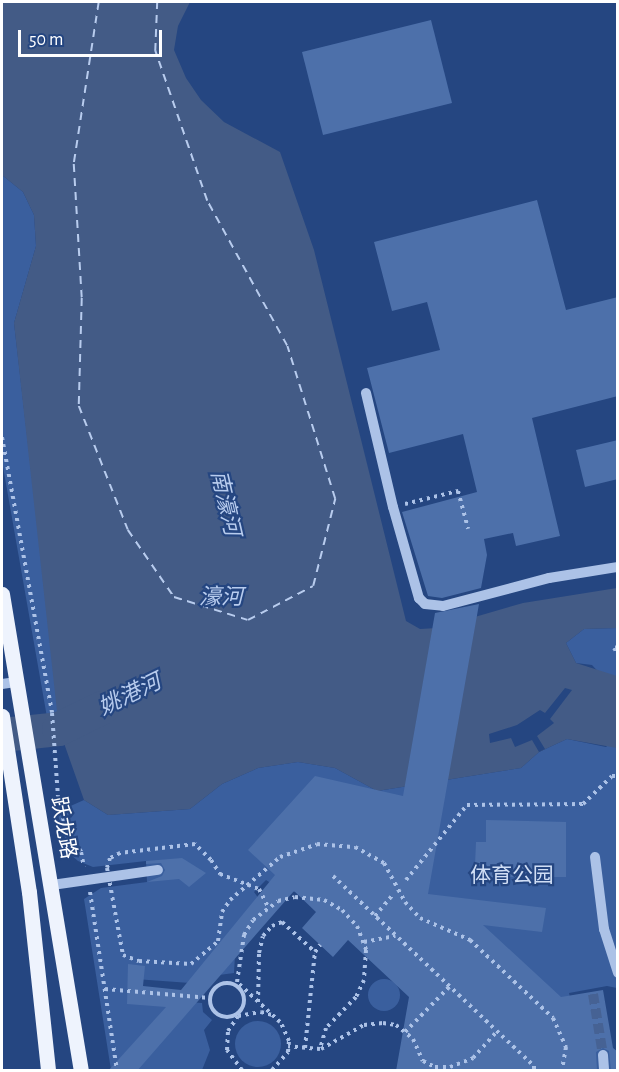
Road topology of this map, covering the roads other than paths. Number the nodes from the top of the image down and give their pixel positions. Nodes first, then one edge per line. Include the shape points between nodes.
1 (366, 393) dead end
2 (618, 567) edge
3 (2, 594) edge
4 (9, 683) edge
5 (2, 716) edge
6 (595, 857) dead end
7 (158, 870) dead end
8 (52, 885) junction
9 (618, 973) edge
10 (603, 1055) tunnel mouth
11 (48, 1071) edge
12 (81, 1071) edge
13 (604, 1071) edge

1 - 2 lane via 419,597 433,607 549,578
3 - 4 main road, 跃龙路
4 - 8 main road, 跃龙路 via 20,705
5 - 11 main road, 跃龙路 via 29,892
6 - 9 lane via 604,929
7 - 8 lane
8 - 12 main road, 跃龙路
10 - 13 lane

